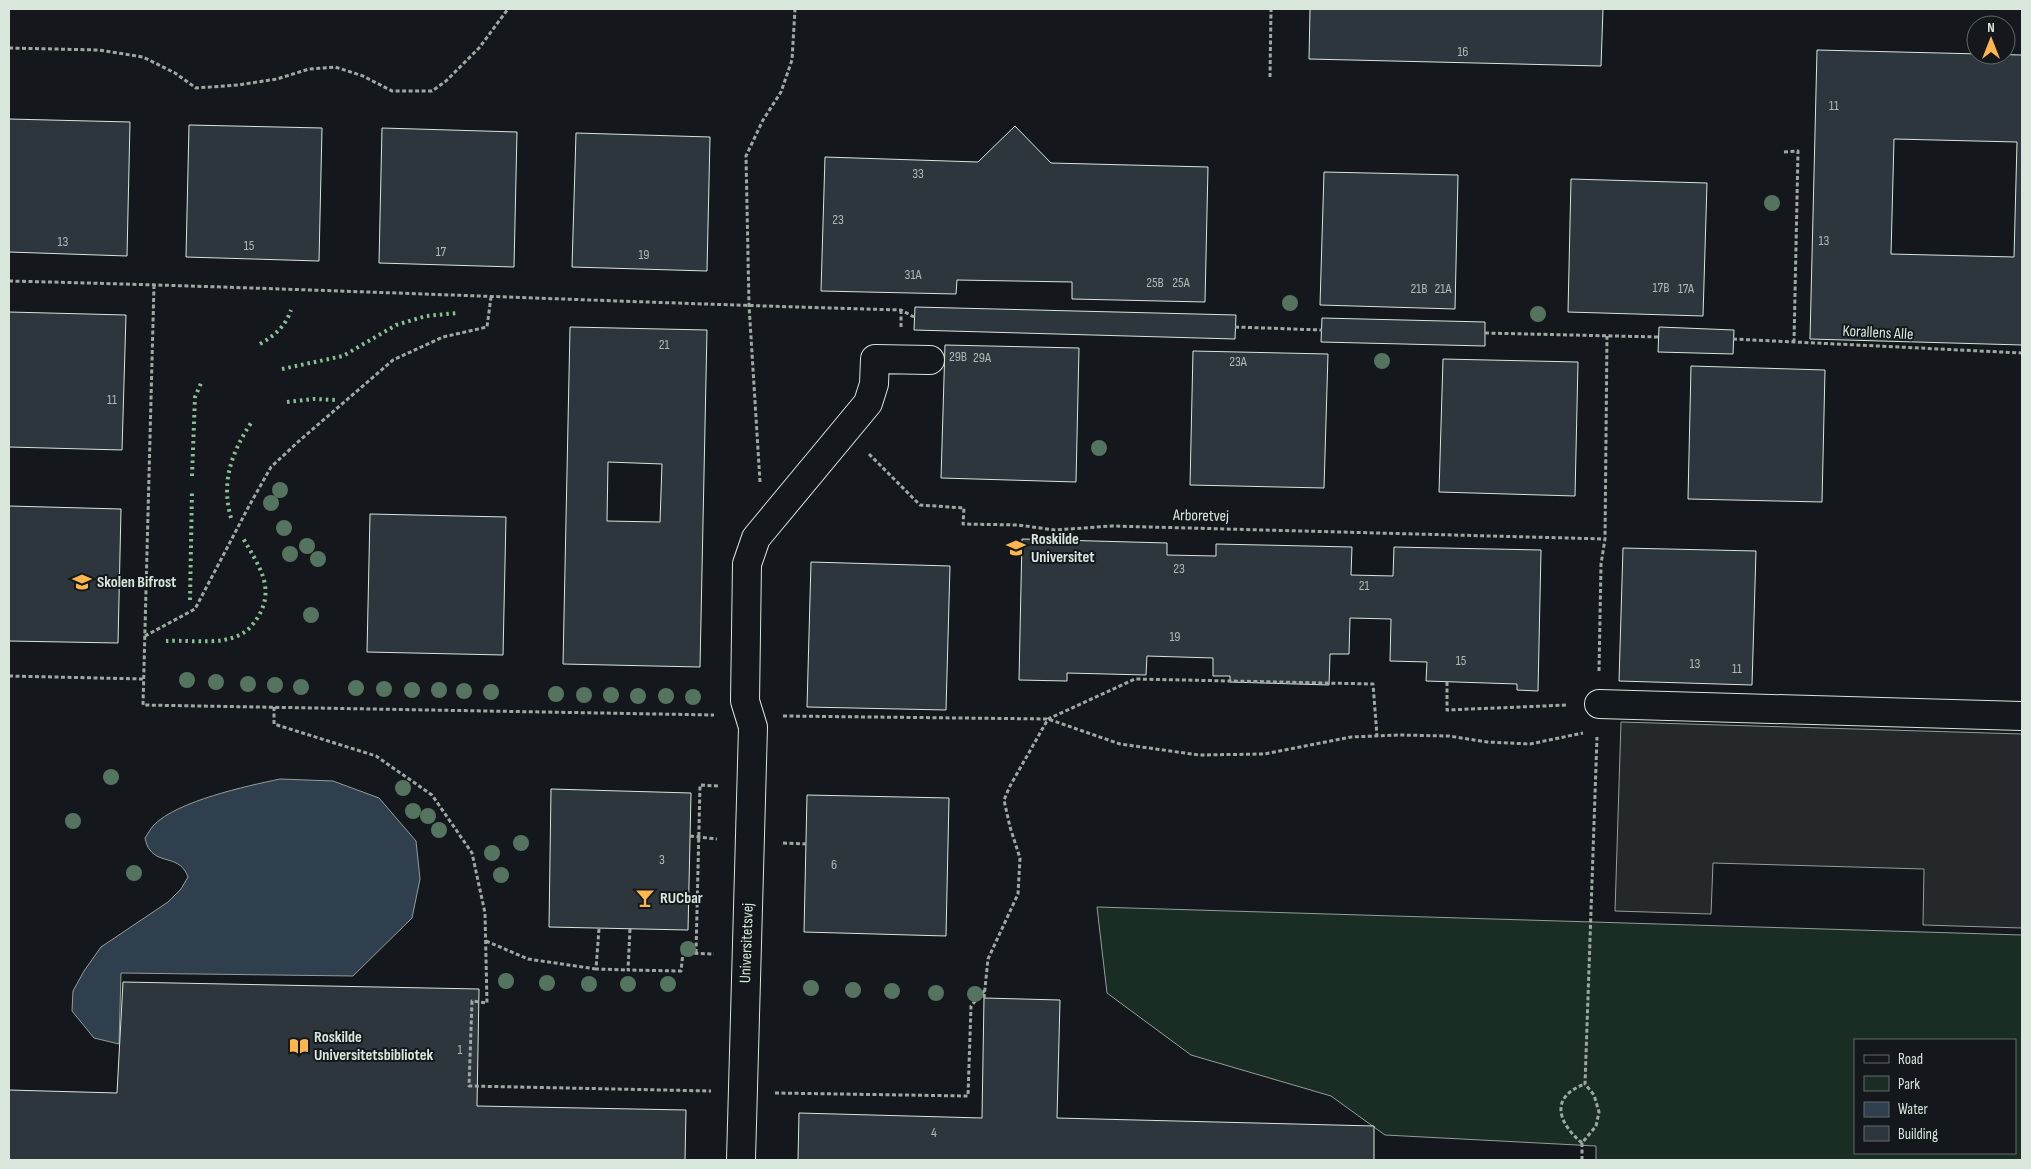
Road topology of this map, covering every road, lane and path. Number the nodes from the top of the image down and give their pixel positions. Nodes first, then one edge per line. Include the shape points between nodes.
1 (508, 9) edge
2 (795, 9) edge
3 (1271, 9) edge
4 (9, 48) edge
5 (1270, 77) dead end
6 (1784, 152) dead end
7 (9, 281) edge
8 (154, 285) junction
9 (491, 298) junction
10 (749, 305) junction
11 (914, 317) dead end
12 (1235, 327) dead end
13 (1322, 330) dead end
14 (1485, 333) dead end
15 (1607, 336) junction
16 (1658, 337) dead end
17 (1733, 339) dead end
18 (1794, 342) junction
19 (2022, 353) edge
20 (930, 360) dead end
21 (845, 431) junction
22 (762, 530) junction
23 (1605, 539) junction
24 (145, 636) junction
25 (9, 676) edge
26 (143, 679) junction
27 (1447, 682) dead end
28 (274, 707) junction
29 (2022, 716) edge
30 (1598, 717) junction
31 (1048, 719) junction
32 (752, 721) junction
33 (1377, 736) junction
34 (752, 787) junction
35 (599, 929) dead end
36 (630, 929) dead end
37 (486, 941) junction
38 (696, 953) junction
39 (747, 954) junction
40 (596, 969) junction
41 (628, 970) junction
42 (985, 990) junction
43 (984, 998) dead end
44 (1585, 1084) junction
45 (743, 1092) junction
46 (1582, 1143) junction
47 (741, 1160) edge
48 (1582, 1160) edge

1 - 4 path via 479,48 432,91 392,91 363,76 335,67 238,85 196,88 143,57 100,50
2 - 10 path via 792,60 781,92 746,156
3 - 5 path
6 - 18 path via 1798,151
7 - 8 path
8 - 9 path
8 - 24 path
9 - 10 path
9 - 24 path via 487,327 443,338 393,360 271,467 196,609
10 - 11 path via 901,310
10 - 22 path
12 - 13 path
14 - 15 path
15 - 16 path
15 - 23 path
17 - 18 path, Korallens Alle
18 - 19 path, Korallens Alle
20 - 21 lane, Universitetsvej via 874,359 874,384 868,403
21 - 22 lane, Universitetsvej
21 - 23 path, Arboretvej via 920,505 964,508 963,524 1018,525 1055,530 1112,526
22 - 32 lane, Universitetsvej via 747,564 745,701
23 - 30 path via 1601,564
24 - 26 path
25 - 26 path
26 - 28 path via 143,705
27 - 30 path via 1447,710
28 - 32 path
28 - 37 path via 274,724 376,756 432,795 472,853 485,913
29 - 30 lane
30 - 33 path via 1530,744 1449,736
30 - 44 path
31 - 32 path
31 - 33 path via 1120,744 1199,755 1264,754 1351,737
31 - 33 path via 1135,679 1373,684
31 - 42 path via 1004,800 1020,858 1018,894 988,959
32 - 34 lane, Universitetsvej
34 - 38 path via 700,785
34 - 39 lane, Universitetsvej
35 - 40 path
36 - 41 path
37 - 40 path via 528,959
37 - 45 path via 487,1002 472,1001 469,1086
38 - 39 path
38 - 41 path via 683,953 680,971
39 - 45 lane, Universitetsvej
40 - 41 path
42 - 43 path
42 - 45 path via 971,1006 968,1096
44 - 46 path via 1594,1095 1599,1112 1596,1126
44 - 46 path via 1566,1095 1561,1106 1562,1118 1570,1133
45 - 47 lane, Universitetsvej
46 - 48 path

